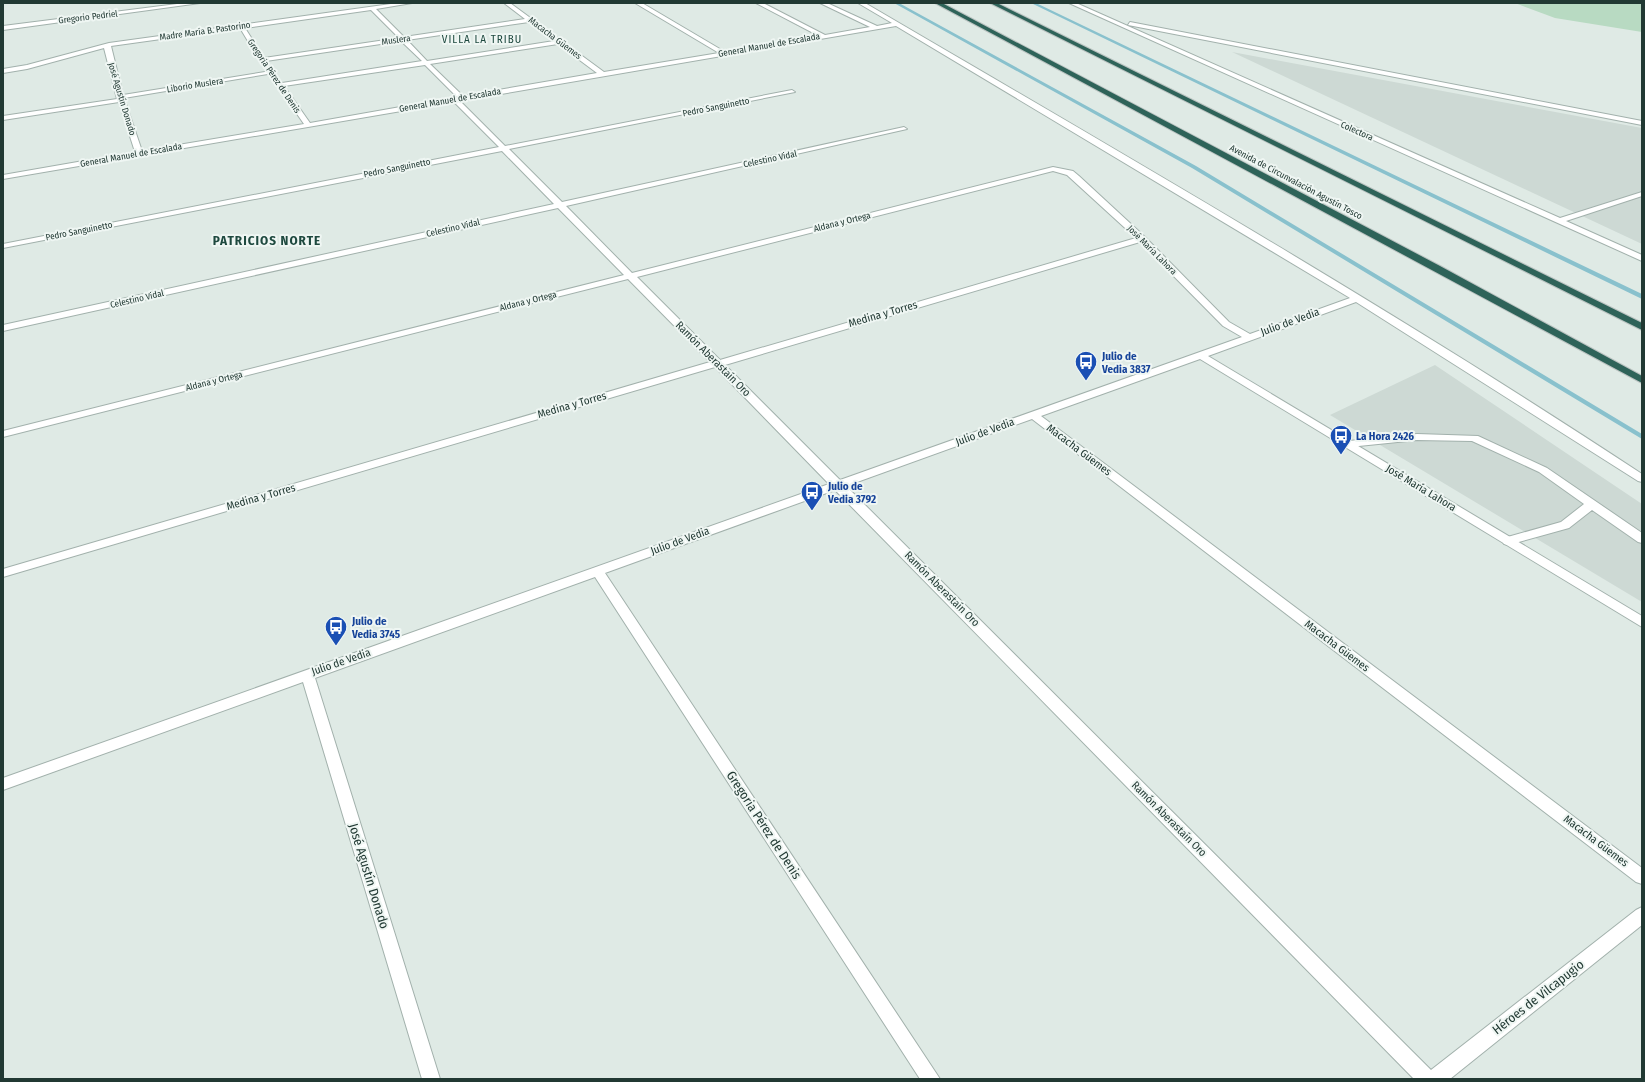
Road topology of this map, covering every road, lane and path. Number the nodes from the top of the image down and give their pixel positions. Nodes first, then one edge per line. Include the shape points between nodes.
1 (196, 3) edge
2 (409, 3) edge
3 (507, 3) edge
4 (640, 3) edge
5 (759, 3) edge
6 (823, 3) edge
7 (861, 3) edge
8 (938, 3) edge
9 (993, 3) edge
10 (1072, 3) edge
11 (376, 6) edge
12 (530, 20) junction
13 (1109, 20) junction
14 (897, 24) junction
15 (241, 26) junction
16 (875, 27) junction
17 (3, 28) edge
18 (824, 36) junction
19 (403, 39) junction
20 (559, 42) junction
21 (109, 45) junction
22 (723, 53) junction
23 (263, 60) junction
24 (426, 63) junction
25 (3, 71) edge
26 (271, 73) junction
27 (602, 74) junction
28 (281, 85) junction
29 (792, 92) dead end
30 (121, 98) junction
31 (458, 99) junction
32 (3, 118) edge
33 (1642, 123) edge
34 (308, 125) junction
35 (904, 129) dead end
36 (504, 148) junction
37 (139, 154) junction
38 (1053, 169) joint
39 (3, 177) edge
40 (1642, 194) edge
41 (560, 205) junction
42 (1559, 221) junction
43 (1142, 239) junction
44 (3, 246) edge
45 (1642, 258) edge
46 (630, 276) junction
47 (1356, 299) junction
48 (1642, 327) edge
49 (3, 328) edge
50 (1248, 338) junction
51 (1200, 355) junction
52 (716, 363) junction
53 (1642, 380) edge
54 (1033, 415) junction
55 (3, 434) edge
56 (1349, 444) junction
57 (1642, 479) edge
58 (838, 484) junction
59 (1592, 504) junction
60 (1642, 539) edge
61 (1508, 541) junction
62 (597, 571) junction
63 (3, 573) edge
64 (1642, 622) edge
65 (307, 674) junction
66 (3, 784) edge
67 (1642, 877) edge
68 (1642, 915) edge
69 (431, 1079) edge
70 (931, 1079) edge
71 (1427, 1079) edge
72 (1435, 1079) edge

1 - 17 street, Gregorio Pedriel
2 - 11 street, Madre María B. Pastorino
3 - 12 street, Macacha Güemes
4 - 22 street
5 - 18 street
6 - 16 street
7 - 14 street
8 - 53 highway, Avenida de Circunvalación Agustín Tosco via 1456,278
9 - 48 highway
10 - 13 street, Colectora
11 - 15 street, Madre María B. Pastorino
11 - 19 street, Ramón Aberastaín Oro
12 - 19 street, Muslera
12 - 20 street, Macacha Güemes
13 - 33 street
13 - 42 street, Colectora
14 - 16 street, General Manuel de Escalada
14 - 47 street via 1179,189
15 - 21 street, Madre María B. Pastorino
15 - 23 street, Gregoria Pérez de Denis
16 - 18 street, General Manuel de Escalada
18 - 22 street, General Manuel de Escalada
19 - 23 street, Muslera
19 - 24 street, Ramón Aberastaín Oro
20 - 24 street
20 - 27 street, Macacha Güemes
21 - 25 street, Madre María B. Pastorino
21 - 30 street, José Agustín Donado via 107,48
22 - 27 street, General Manuel de Escalada
23 - 26 street, Gregoria Pérez de Denis
24 - 28 street
24 - 31 street, Ramón Aberastaín Oro
26 - 28 street, Gregoria Pérez de Denis
26 - 30 street, Liborio Muslera
27 - 31 street, General Manuel de Escalada
28 - 34 street, Gregoria Pérez de Denis
29 - 36 street, Pedro Sanguinetto
30 - 32 street, Liborio Muslera
30 - 37 street, José Agustín Donado
31 - 34 street, General Manuel de Escalada
31 - 36 street, Ramón Aberastaín Oro
34 - 37 street, General Manuel de Escalada
35 - 41 street, Celestino Vidal
36 - 41 street, Ramón Aberastaín Oro
36 - 44 street, Pedro Sanguinetto
37 - 39 street, General Manuel de Escalada
38 - 43 street, José María Lahora via 1076,178
38 - 46 street, Aldana y Ortega
40 - 42 street
41 - 46 street, Ramón Aberastaín Oro
41 - 49 street, Celestino Vidal
42 - 45 street, Colectora
43 - 50 street, José María Lahora via 1226,324
43 - 52 street, Medina y Torres
46 - 52 street, Ramón Aberastaín Oro
46 - 55 street, Aldana y Ortega
47 - 50 street, Julio de Vedia
47 - 57 street via 1538,411
50 - 51 street, Julio de Vedia
51 - 54 street, Julio de Vedia
51 - 56 street, José María Lahora
52 - 58 street, Ramón Aberastaín Oro
52 - 63 street, Medina y Torres
54 - 58 street, Julio de Vedia
54 - 67 street, Macacha Güemes
56 - 59 street via 1418,437 1474,438 1543,470
56 - 61 street, José María Lahora
58 - 62 street, Julio de Vedia
58 - 71 street, Ramón Aberastaín Oro
59 - 60 street
59 - 61 street via 1565,525
61 - 64 street, José María Lahora
62 - 65 street, Julio de Vedia
62 - 70 street, Gregoria Pérez de Denis
65 - 66 street, Julio de Vedia
65 - 69 street, José Agustín Donado
68 - 72 street, Héroes de Vilcapugio

